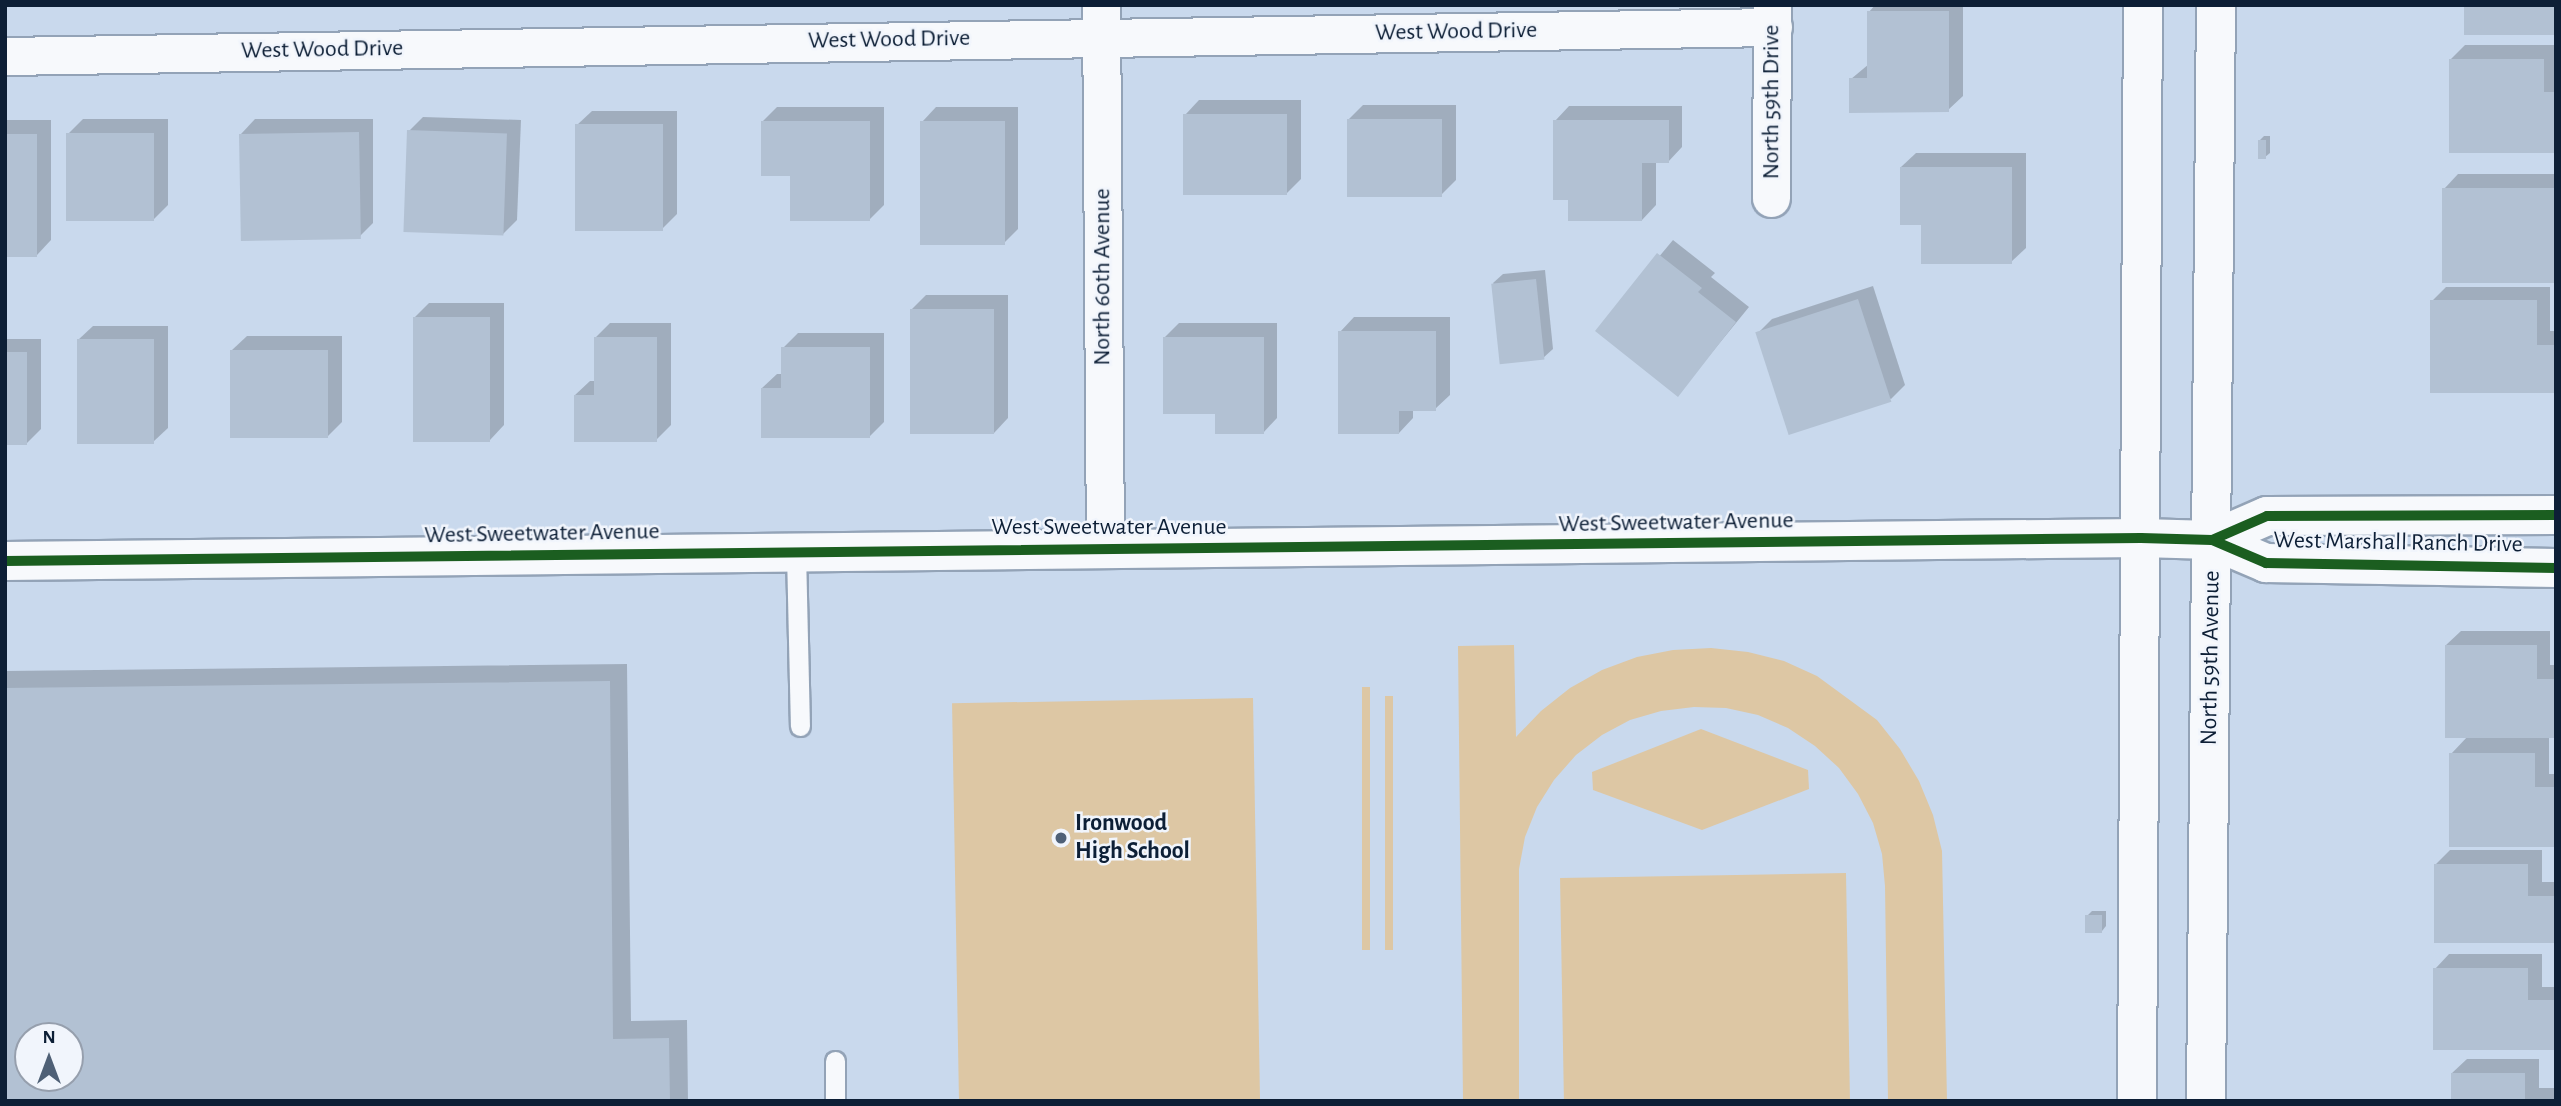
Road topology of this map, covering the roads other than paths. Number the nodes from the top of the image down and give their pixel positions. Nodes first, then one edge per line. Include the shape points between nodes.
1 (2143, 5) edge
2 (2216, 5) edge
3 (1772, 16) edge
4 (1101, 21) edge
5 (5, 56) edge
6 (1771, 198) dead end
7 (2556, 515) edge
8 (2141, 538) junction
9 (2213, 540) junction
10 (1105, 549) junction
11 (796, 552) junction
12 (5, 561) edge
13 (2556, 568) edge
14 (800, 726) dead end
15 (835, 1061) dead end
16 (835, 1101) edge
17 (2137, 1101) edge
18 (2206, 1101) edge

1 - 8 street
2 - 9 street, North 59th Avenue
3 - 4 street, West Wood Drive
3 - 6 street, North 59th Drive
4 - 5 street, West Wood Drive
4 - 10 street, North 60th Avenue
7 - 9 street, West Marshall Ranch Drive via 2267,516
8 - 9 street, West Sweetwater Avenue
8 - 10 street, West Sweetwater Avenue
8 - 17 street
9 - 13 street, West Marshall Ranch Drive via 2266,563
9 - 18 street, North 59th Avenue
10 - 11 street, West Sweetwater Avenue
11 - 12 street, West Sweetwater Avenue
11 - 14 lane
15 - 16 lane

